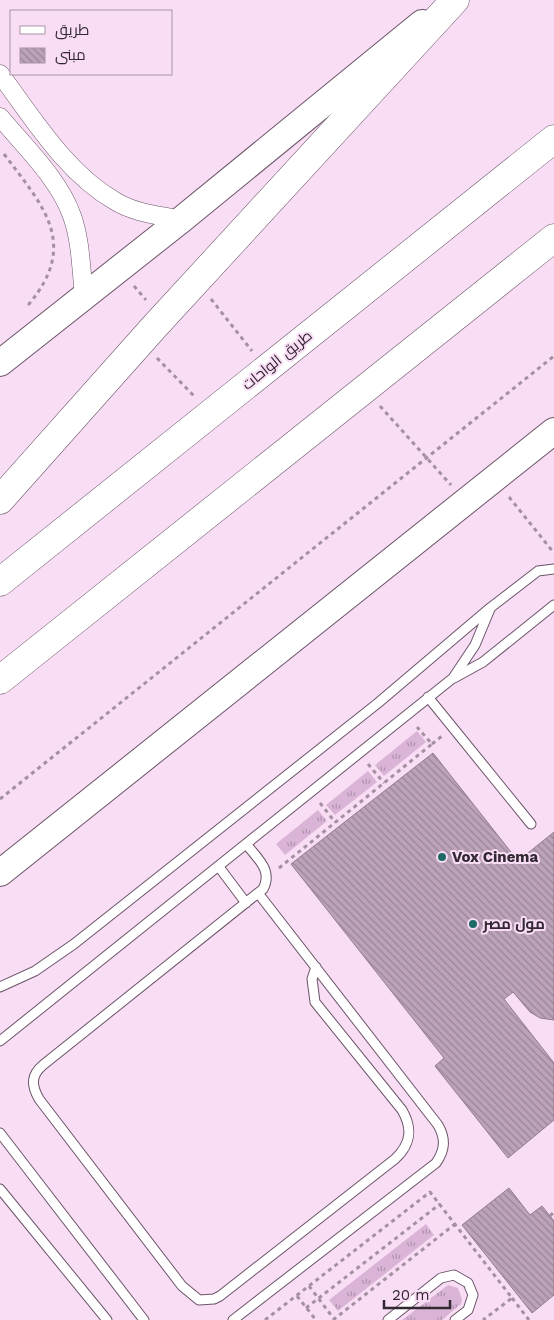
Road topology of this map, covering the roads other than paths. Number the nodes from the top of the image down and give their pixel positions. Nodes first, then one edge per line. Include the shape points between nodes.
1 (450, 0) edge
2 (455, 0) edge
3 (0, 74) edge
4 (0, 117) edge
5 (554, 139) edge
6 (59, 151) junction
7 (41, 167) junction
8 (181, 220) junction
9 (554, 238) edge
10 (84, 296) junction
11 (0, 363) edge
12 (554, 431) edge
13 (0, 500) edge
14 (554, 568) edge
15 (0, 582) edge
16 (554, 605) edge
17 (490, 608) junction
18 (453, 678) junction
19 (0, 680) edge
20 (428, 697) junction
21 (531, 824) dead end
22 (247, 845) junction
23 (219, 867) junction
24 (0, 874) edge
25 (258, 893) junction
26 (246, 903) junction
27 (316, 967) junction
28 (0, 987) edge
29 (0, 1041) edge
30 (0, 1133) edge
31 (0, 1189) edge
32 (106, 1320) edge
33 (144, 1320) edge
34 (233, 1320) edge
35 (388, 1320) edge
36 (455, 1320) edge

1 - 8 main road
2 - 13 highway
3 - 6 street
4 - 7 street
5 - 15 highway, طريق الواحات
6 - 7 street
6 - 8 street via 93,186 116,202 138,211
7 - 10 street via 72,216
8 - 10 main road
9 - 19 highway
10 - 11 main road
12 - 24 main road
14 - 17 lane via 538,571
16 - 18 lane via 483,662
17 - 18 lane via 475,645
17 - 28 lane via 378,703 74,944 35,972
18 - 20 lane
20 - 21 lane
20 - 22 lane
22 - 23 lane
22 - 25 lane via 267,872 266,884
23 - 26 lane
23 - 29 lane
25 - 26 lane
25 - 27 lane
26 - 27 lane via 43,1065 33,1077 39,1099 182,1286 199,1300 220,1296 395,1159 408,1142 408,1120 402,1110 315,1002 312,979
27 - 34 lane via 438,1125 443,1134 442,1154 432,1166
30 - 33 lane
31 - 32 lane
35 - 36 lane via 441,1278 454,1275 468,1283 473,1295 468,1310

